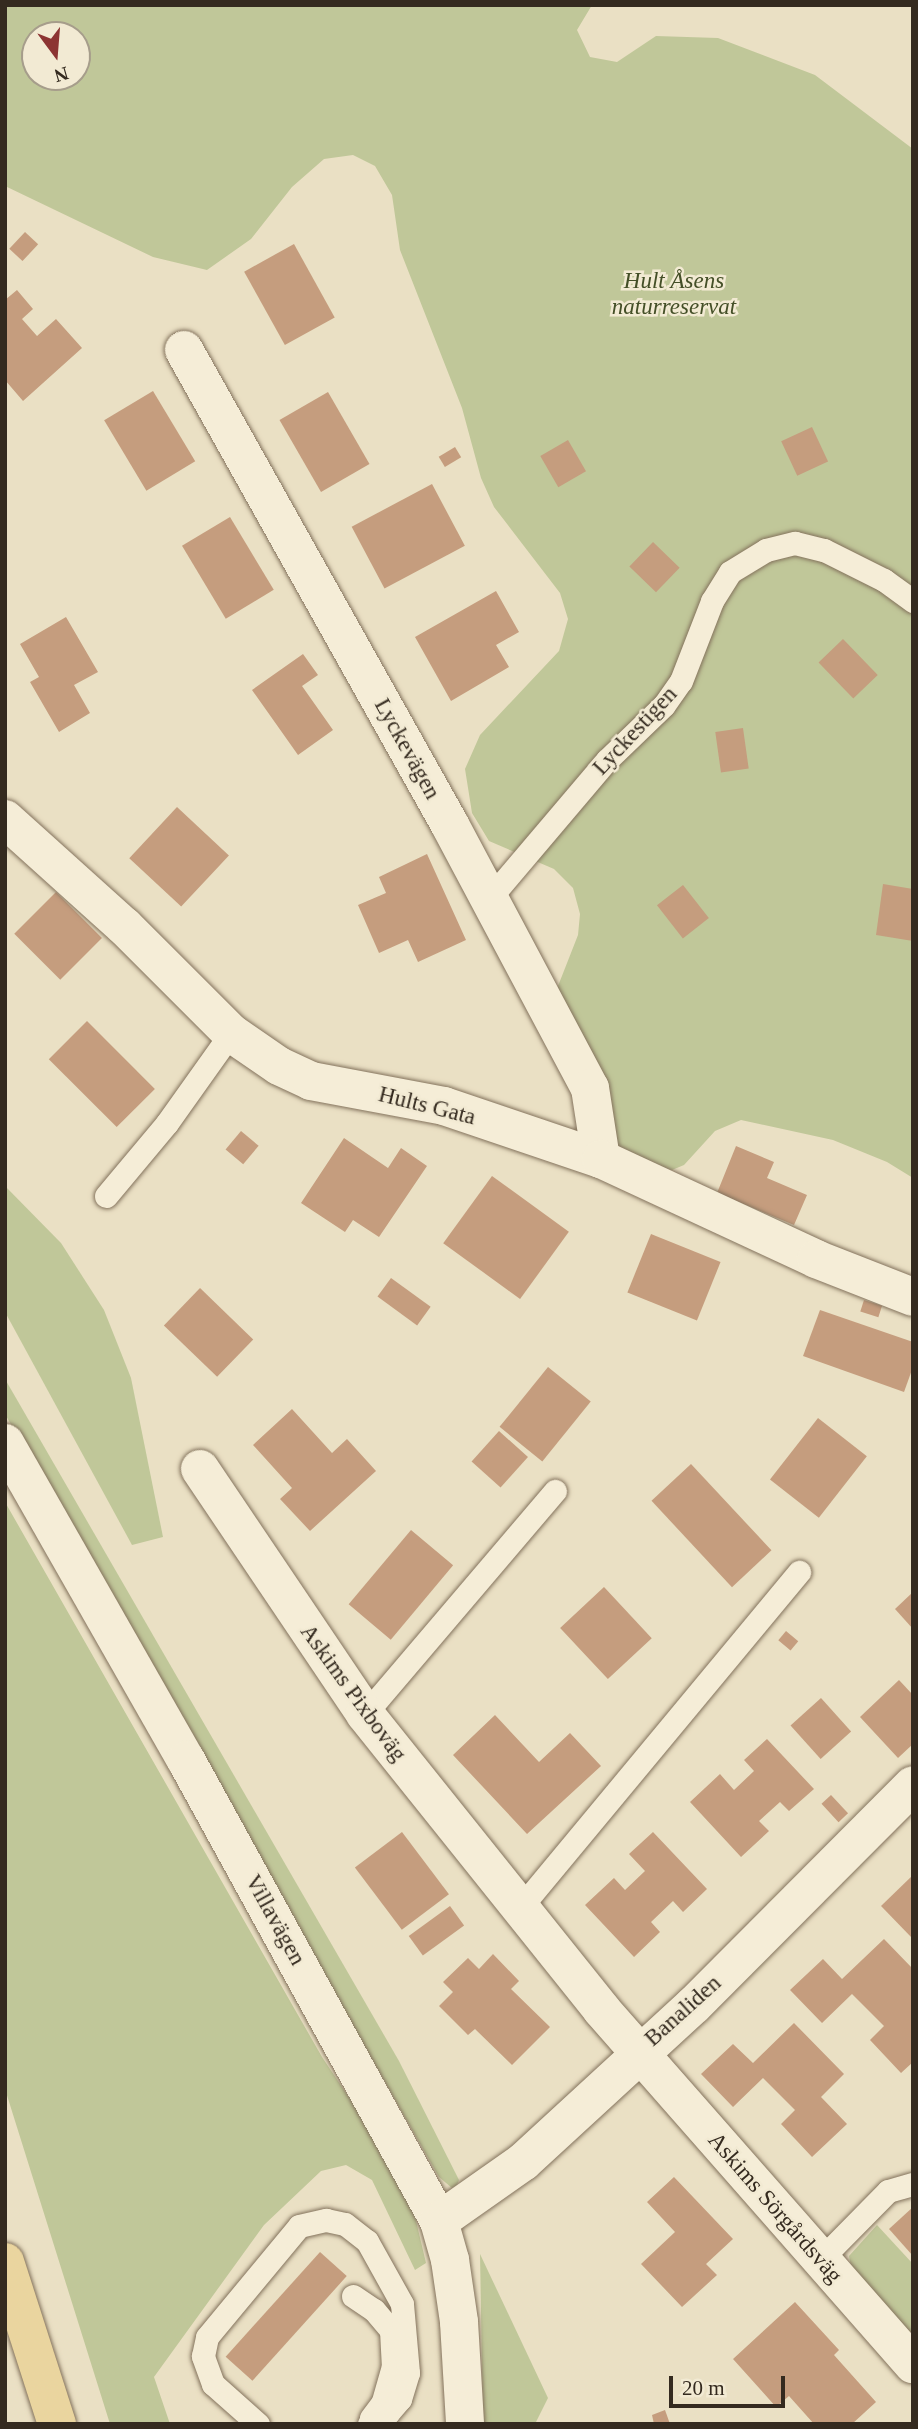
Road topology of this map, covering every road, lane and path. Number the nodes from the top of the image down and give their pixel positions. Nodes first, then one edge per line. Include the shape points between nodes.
1 (184, 350) dead end
2 (913, 601) edge
3 (5, 819) edge
4 (489, 899) junction
5 (231, 1033) junction
6 (601, 1159) junction
7 (106, 1196) dead end
8 (913, 1297) edge
9 (5, 1443) edge
10 (200, 1469) dead end
11 (555, 1492) dead end
12 (799, 1572) dead end
13 (365, 1714) junction
14 (913, 1785) edge
15 (520, 1908) junction
16 (638, 2053) junction
17 (913, 2184) edge
18 (439, 2221) junction
19 (820, 2260) junction
20 (5, 2262) edge
21 (352, 2296) dead end
22 (913, 2364) edge
23 (57, 2424) edge
24 (258, 2424) edge
25 (368, 2424) edge
26 (465, 2424) edge

1 - 4 street, Lyckevägen
2 - 4 lane, Lyckestigen via 884,580 824,550 795,543 766,550 730,572 712,601 681,681 664,705 607,760
3 - 5 street, Hults Gata via 124,926
4 - 6 street, Lyckevägen via 590,1088
5 - 6 street, Hults Gata via 279,1066 311,1081 444,1106
5 - 7 lane via 167,1123
6 - 8 street, Hults Gata via 816,1259
9 - 18 street, Villavägen via 186,1760
10 - 13 street, Askims Pixboväg
11 - 13 lane
12 - 15 lane
13 - 15 street, Askims Pixboväg
14 - 16 street, Banaliden via 694,2005
15 - 16 street, Askims Pixboväg
16 - 18 street, Banaliden via 523,2162
16 - 19 street, Askims Sörgårdsväg
17 - 19 lane via 888,2191
18 - 26 street, Villavägen via 459,2322
19 - 22 street, Askims Sörgårdsväg
20 - 23 main road
21 - 25 lane via 374,2310 391,2330 393,2366 383,2402
24 - 25 lane via 213,2384 203,2356 208,2337 292,2233 310,2221 326,2220 345,2224 367,2241 402,2304 408,2373 400,2399 388,2413

